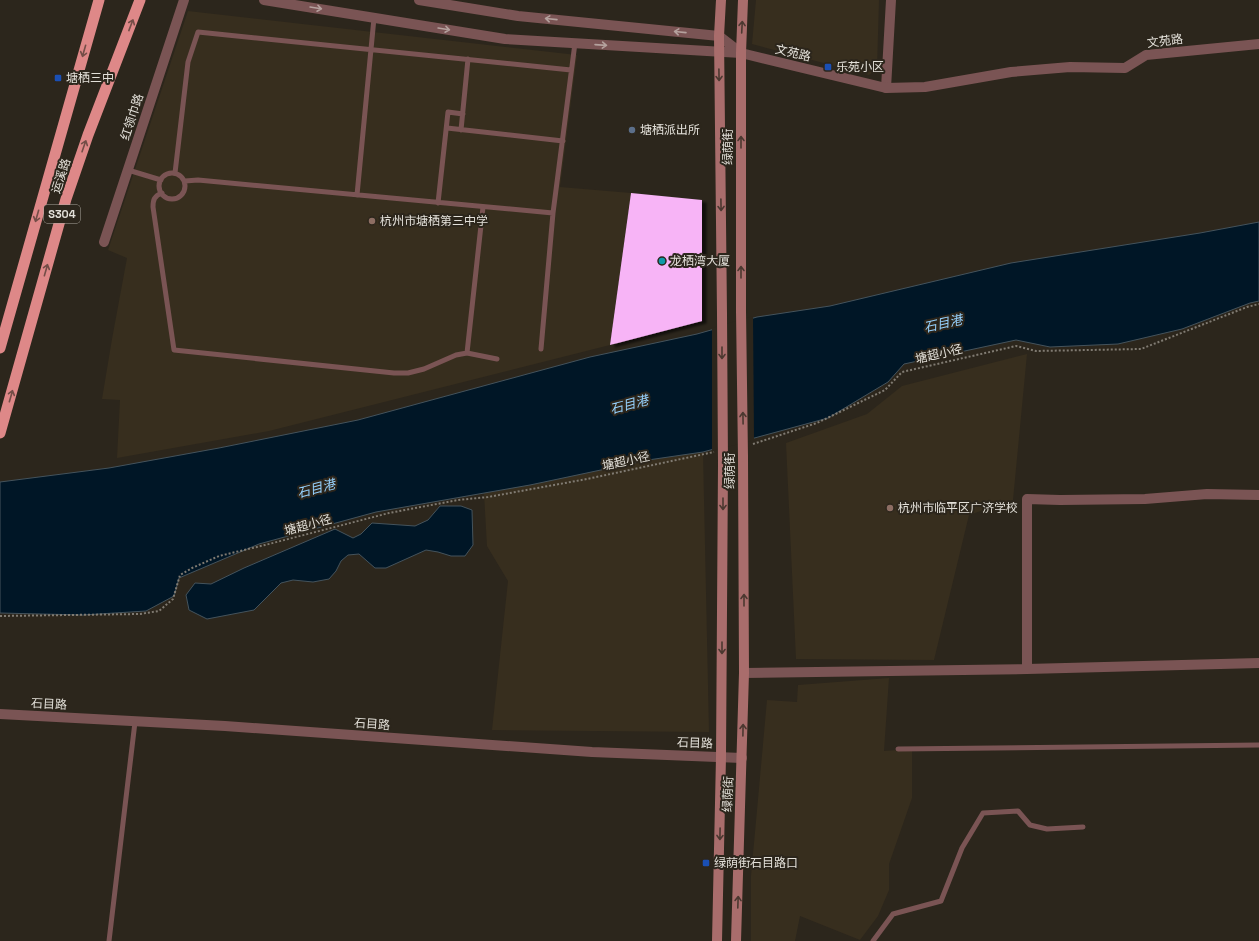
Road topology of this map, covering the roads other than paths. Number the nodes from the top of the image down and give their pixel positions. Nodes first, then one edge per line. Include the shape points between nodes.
1 (99, 0) edge
2 (140, 0) edge
3 (184, 0) edge
4 (264, 0) edge
5 (419, 0) edge
6 (721, 0) edge
7 (743, 0) edge
8 (891, 0) edge
9 (374, 18) junction
10 (719, 36) junction
11 (575, 43) junction
12 (1259, 44) edge
13 (371, 50) junction
14 (719, 52) junction
15 (741, 53) junction
16 (468, 59) junction
17 (572, 70) junction
18 (886, 88) junction
19 (462, 114) junction
20 (446, 128) junction
21 (461, 130) junction
22 (563, 141) junction
23 (128, 170) junction
24 (175, 173) junction
25 (161, 180) junction
26 (185, 181) junction
27 (162, 193) junction
28 (357, 195) junction
29 (438, 202) junction
30 (483, 207) junction
31 (553, 213) junction
32 (104, 242) dead end
33 (0, 348) edge
34 (541, 349) dead end
35 (467, 353) junction
36 (497, 359) dead end
37 (0, 433) edge
38 (1259, 495) edge
39 (1259, 663) edge
40 (1027, 669) junction
41 (744, 673) junction
42 (0, 714) edge
43 (135, 722) junction
44 (1259, 745) edge
45 (898, 749) dead end
46 (721, 757) junction
47 (742, 758) junction
48 (1083, 827) dead end
49 (109, 941) edge
50 (717, 941) edge
51 (736, 941) edge
52 (873, 941) edge

1 -> 33 highway, 运溪路 / S304
37 -> 2 highway, 运溪路 / S304 via 66,199
3 - 23 street, 红领巾路
4 -> 9 street
10 -> 5 street via 518,16
6 - 10 main road, 绿荫街
15 -> 7 main road, 绿荫街
8 - 18 street
9 -> 11 street via 505,39
9 - 13 lane
10 - 14 main road, 绿荫街
10 - 15 street, 文苑路
11 -> 14 street
11 - 17 lane
12 - 18 street, 文苑路 via 1146,55 1125,68 1063,67 1011,72 925,87
13 - 16 lane
13 - 24 lane via 198,32 188,62
13 - 28 lane
14 - 15 street
14 -> 46 main road, 绿荫街, bridge via 723,465
15 - 18 street, 文苑路
41 -> 15 main road, 绿荫街, bridge
16 - 17 lane
16 - 19 lane
17 - 22 lane
19 - 20 lane via 448,112
19 - 21 lane
20 - 21 lane
20 - 29 lane
21 - 22 lane
22 - 31 lane
23 - 25 lane
23 - 32 street, 红领巾路
24 - 25 lane via 167,174
24 - 26 lane
25 - 27 lane
26 - 27 lane via 183,193 176,198 168,198
26 - 28 lane via 198,180
27 - 35 lane via 153,199 152,207 174,350 394,373 424,369
28 - 29 lane
29 - 30 lane
30 - 31 lane
30 - 35 lane
31 - 34 lane
35 - 36 lane
38 - 40 street via 1207,494 1145,499 1027,499
39 - 40 street
40 - 41 street
47 -> 41 main road, 绿荫街
42 - 43 street, 石目路
43 - 46 street, 石目路 via 592,752
43 - 49 lane
44 - 45 lane
46 - 47 street, 石目路
46 -> 50 main road, 绿荫街
51 -> 47 main road, 绿荫街
48 - 52 lane via 1047,829 1030,825 1018,811 983,814 962,848 940,901 893,914

